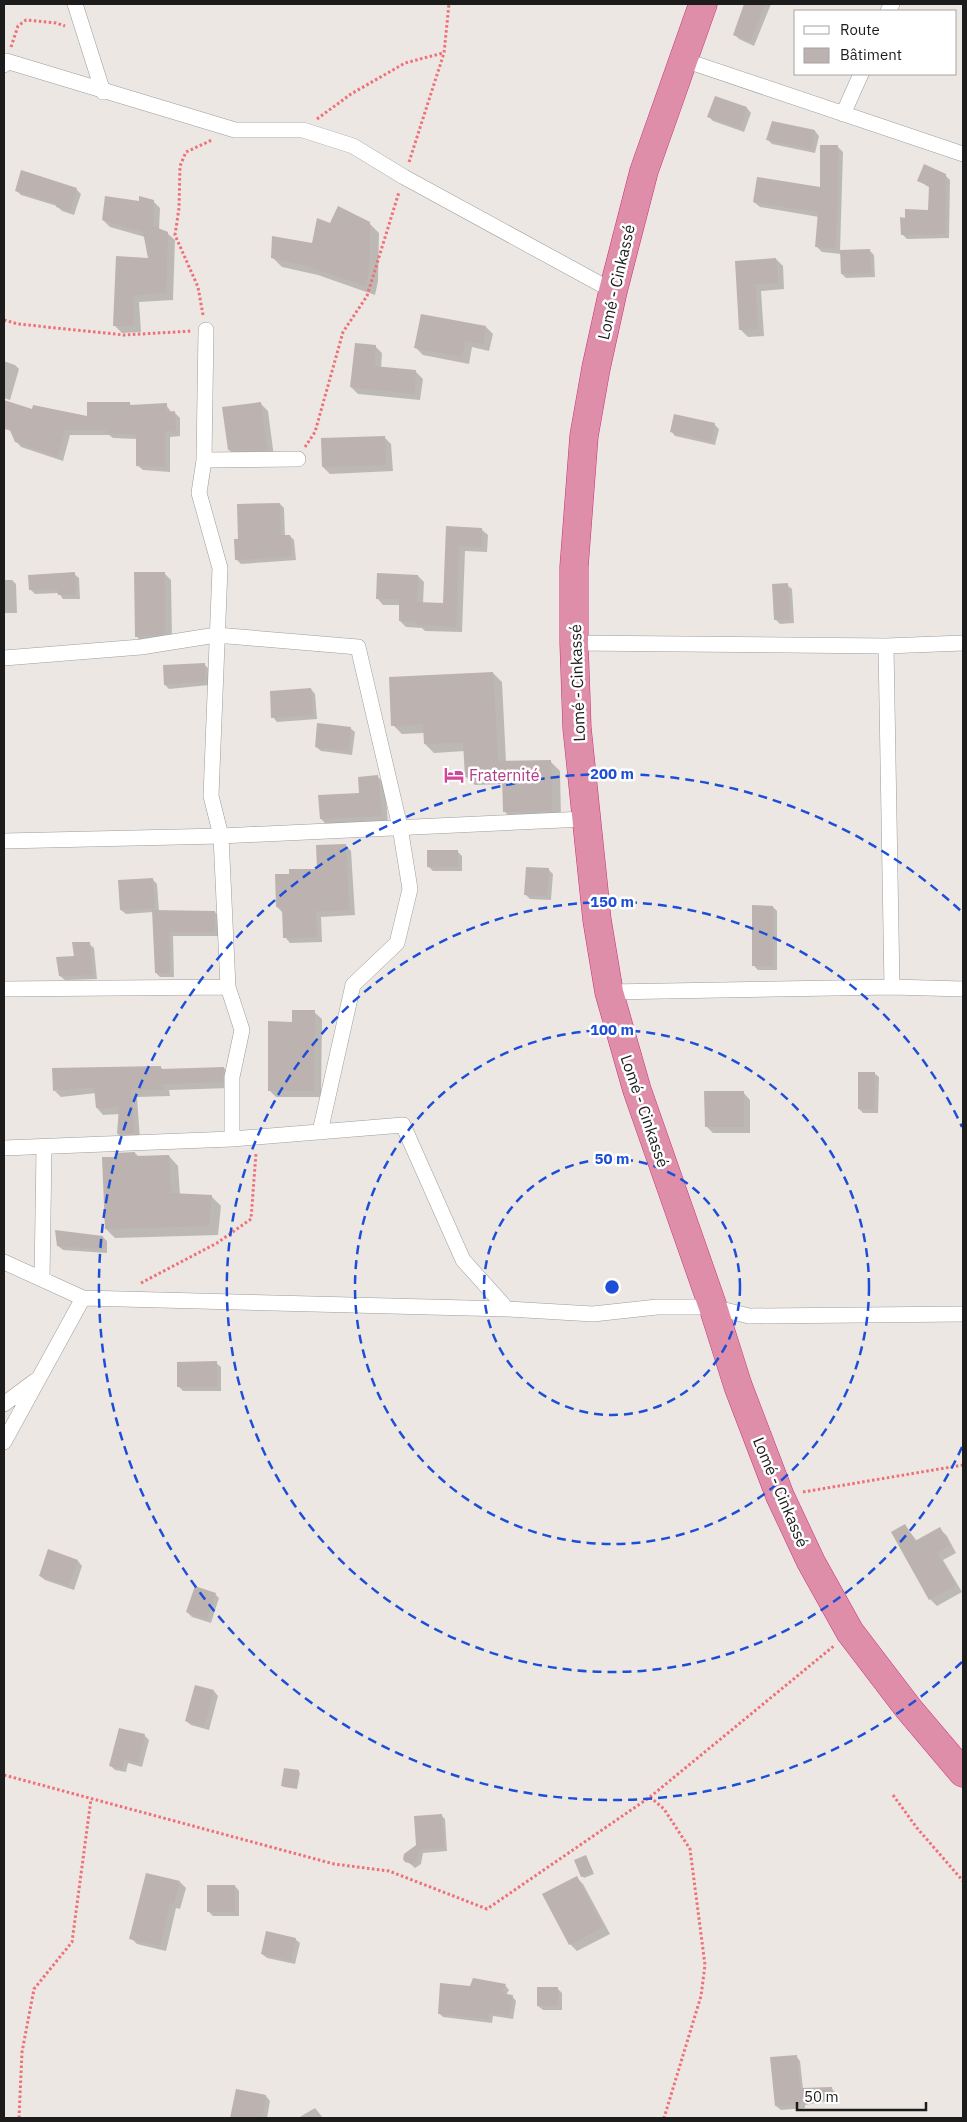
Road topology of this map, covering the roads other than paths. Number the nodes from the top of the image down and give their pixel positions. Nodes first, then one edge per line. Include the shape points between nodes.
1 (75, 4) edge
2 (704, 4) edge
3 (684, 60) junction
4 (5, 63) edge
5 (861, 75) edge
6 (103, 92) junction
7 (844, 114) junction
8 (963, 154) edge
9 (613, 291) junction
10 (206, 330) road end
11 (298, 459) road end
12 (204, 460) junction
13 (216, 635) junction
14 (574, 643) junction
15 (963, 643) edge
16 (886, 646) junction
17 (4, 658) edge
18 (585, 820) junction
19 (400, 826) junction
20 (221, 836) junction
21 (4, 840) edge
22 (228, 987) junction
23 (892, 987) junction
24 (4, 988) edge
25 (963, 989) edge
26 (609, 992) junction
27 (320, 1132) junction
28 (232, 1139) junction
29 (4, 1148) edge
30 (44, 1148) junction
31 (4, 1262) edge
32 (42, 1278) junction
33 (83, 1298) junction
34 (713, 1307) junction
35 (507, 1309) junction
36 (963, 1314) edge
37 (40, 1377) junction
38 (4, 1404) edge
39 (4, 1442) edge
40 (963, 1773) edge

1 - 6 street
2 - 3 highway, Lomé - Cinkassé
3 - 7 street
3 - 9 highway, Lomé - Cinkassé via 644,171
4 - 6 street
5 - 7 street
6 - 9 street via 235,130 303,130 353,146
7 - 8 street
9 - 14 highway, Lomé - Cinkassé via 584,436 574,567
10 - 12 street
11 - 12 street
12 - 13 street via 199,493 220,568
13 - 17 street via 141,647
13 - 19 street via 358,647
13 - 20 street via 212,796
14 - 16 street
14 - 18 highway, Lomé - Cinkassé
15 - 16 street
16 - 23 street
18 - 19 street
18 - 26 highway, Lomé - Cinkassé
19 - 20 street
19 - 27 street via 410,889 396,943 353,985
20 - 21 street
20 - 22 street
22 - 24 street
22 - 28 street via 242,1030 232,1077
23 - 25 street
23 - 26 street
26 - 34 highway, Lomé - Cinkassé via 637,1090
27 - 28 street
27 - 35 street via 404,1125 463,1260
28 - 30 street
29 - 30 street
30 - 32 street
31 - 32 street
32 - 33 street
33 - 35 street
33 - 37 street
34 - 35 street via 657,1306 593,1314
34 - 36 street via 749,1316
34 - 40 highway, Lomé - Cinkassé via 738,1386 780,1496 811,1562 850,1632
37 - 38 street
37 - 39 street

